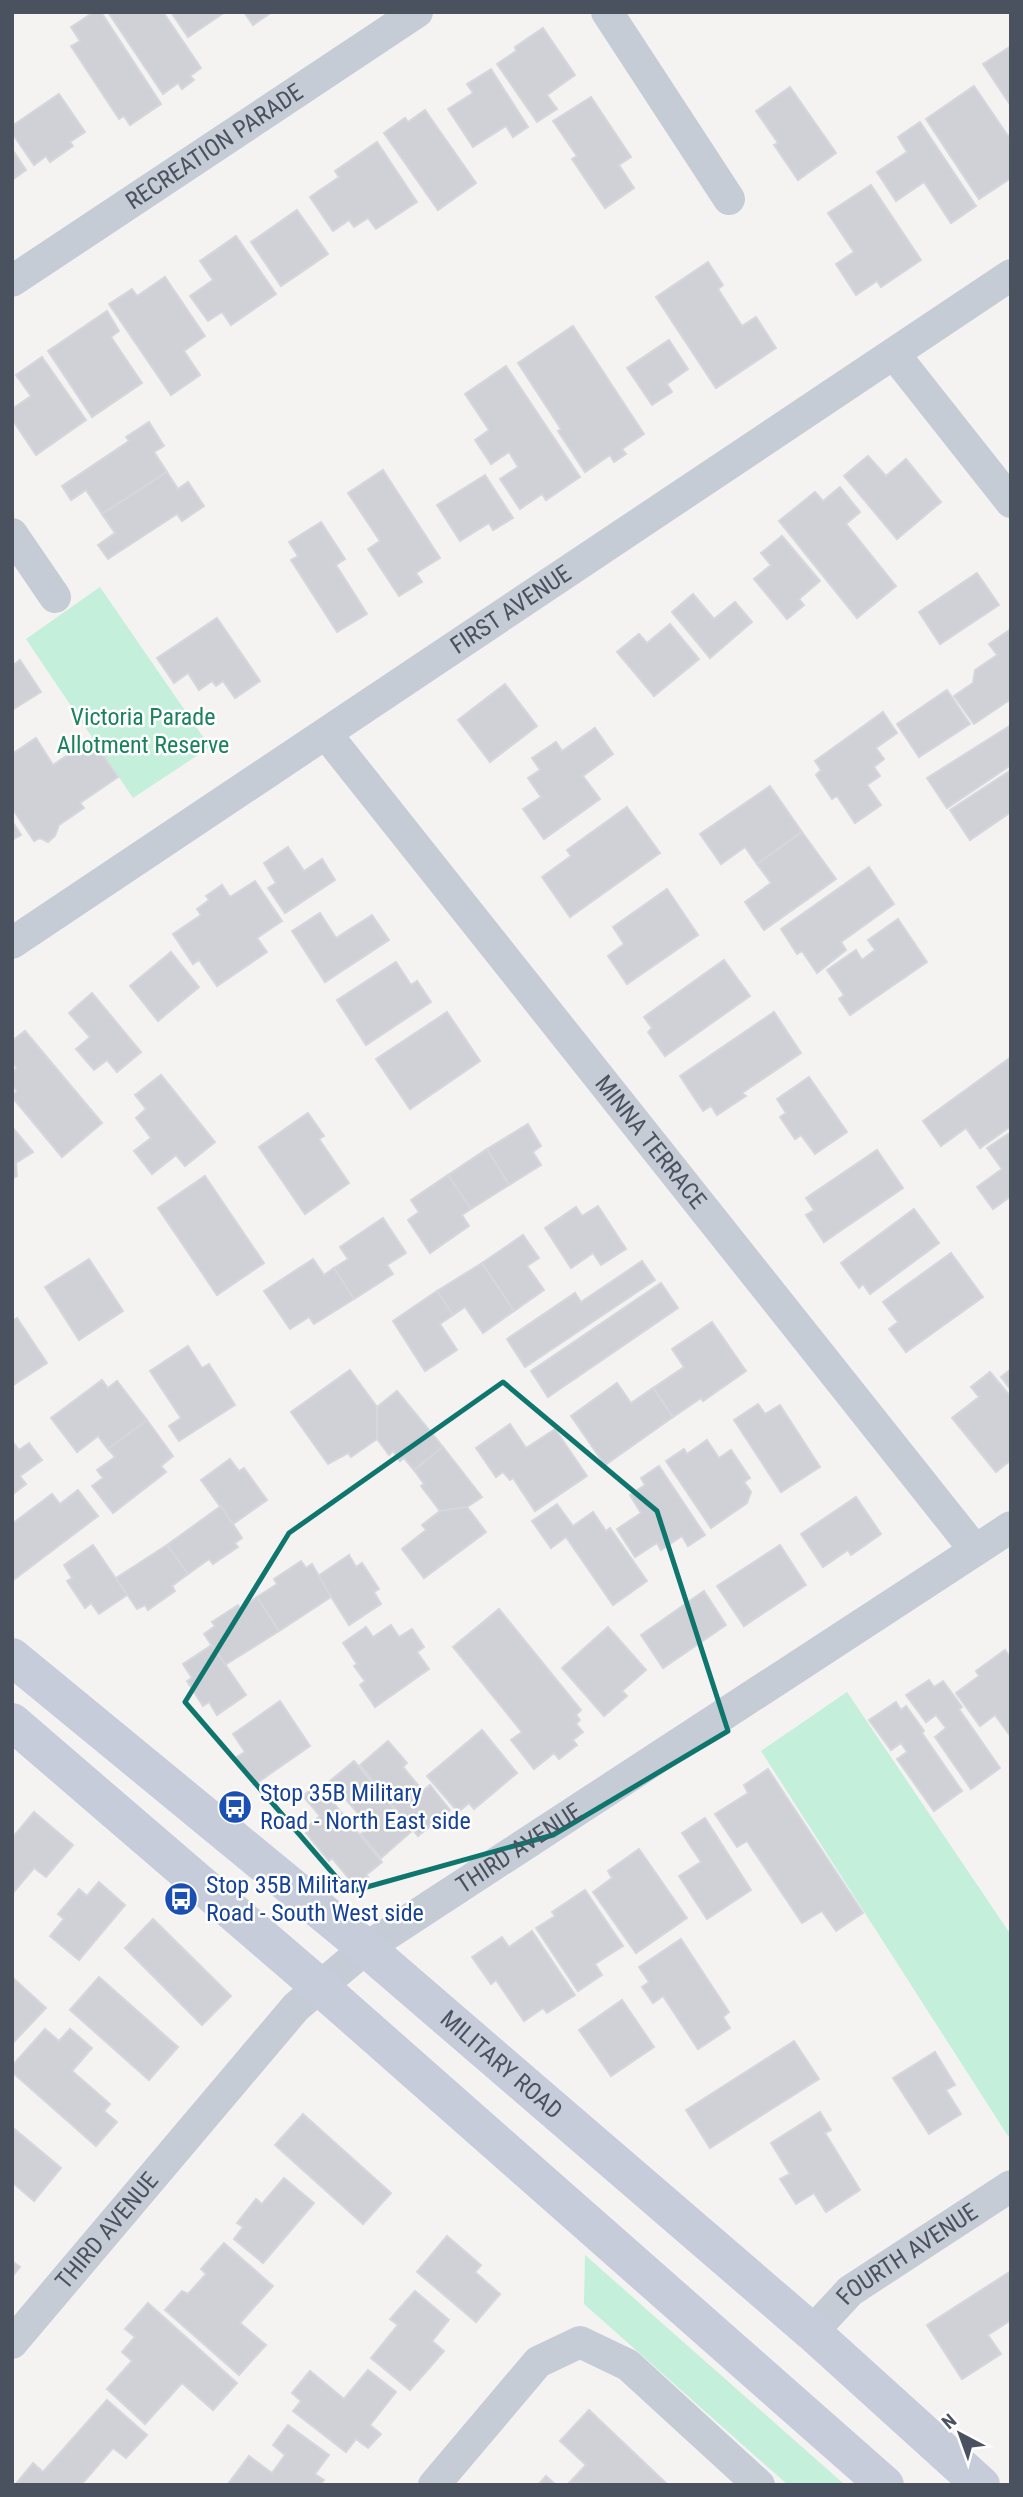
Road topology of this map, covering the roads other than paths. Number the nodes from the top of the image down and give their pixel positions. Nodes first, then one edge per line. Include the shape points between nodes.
1 (417, 12) edge
2 (607, 12) edge
3 (729, 199) dead end
4 (1011, 275) edge
5 (12, 281) edge
6 (894, 354) junction
7 (1011, 502) edge
8 (12, 534) edge
9 (55, 597) dead end
10 (327, 735) junction
11 (12, 943) edge
12 (1011, 1527) edge
13 (975, 1550) junction
14 (12, 1657) edge
15 (12, 1722) edge
16 (366, 1948) junction
17 (320, 1987) junction
18 (1011, 2186) edge
19 (812, 2332) junction
20 (12, 2343) edge
21 (434, 2485) edge
22 (760, 2485) edge
23 (885, 2485) edge
24 (981, 2485) edge

1 - 5 street, RECREATION PARADE
2 - 3 street
4 - 6 street, FIRST AVENUE
6 - 7 street
6 - 10 street, FIRST AVENUE
8 - 9 street
10 - 11 street, FIRST AVENUE
10 - 13 street, MINNA TERRACE
12 - 13 street, THIRD AVENUE
13 - 16 street, THIRD AVENUE
14 - 16 main road, MILITARY ROAD
15 - 17 main road
16 - 17 street, THIRD AVENUE
16 - 19 main road, MILITARY ROAD
17 - 20 street, THIRD AVENUE via 296,2007
17 - 23 main road
18 - 19 street, FOURTH AVENUE via 850,2291
19 - 24 main road, MILITARY ROAD
21 - 22 street via 538,2362 580,2342 628,2365

